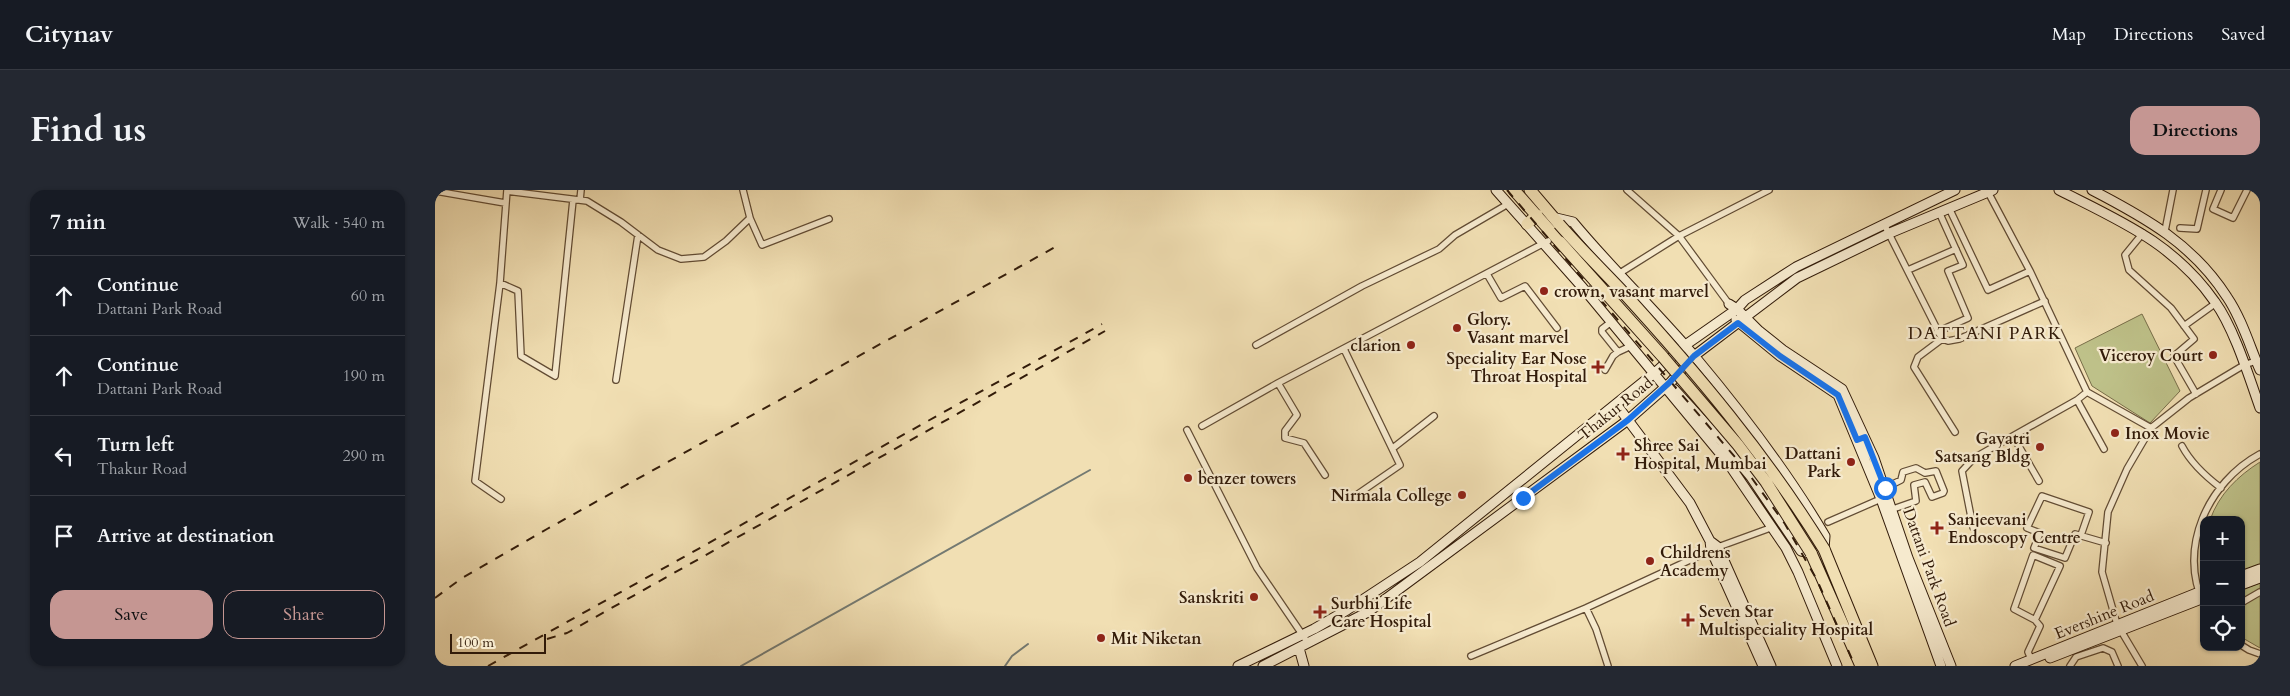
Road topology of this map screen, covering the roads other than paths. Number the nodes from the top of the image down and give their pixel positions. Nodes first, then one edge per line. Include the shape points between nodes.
1 (581, 190) edge
2 (743, 190) edge
3 (1496, 190) edge
4 (1514, 190) edge
5 (1530, 190) edge
6 (1627, 190) edge
7 (1769, 190) edge
8 (1955, 190) edge
9 (2059, 190) edge
10 (2092, 190) edge
11 (2173, 190) edge
12 (2206, 190) edge
13 (2221, 190) edge
14 (2247, 190) edge
15 (507, 191) edge
16 (1990, 191) edge
17 (435, 192) edge
18 (576, 200) junction
19 (505, 203) junction
20 (1509, 204) junction
21 (1949, 208) junction
22 (1939, 212) junction
23 (750, 218) junction
24 (829, 219) dead end
25 (1548, 219) junction
26 (1527, 224) junction
27 (1883, 224) junction
28 (2180, 228) dead end
29 (2165, 231) junction
30 (2143, 232) junction
31 (1890, 233) junction
32 (637, 235) junction
33 (1679, 236) junction
34 (1551, 242) junction
35 (1956, 249) junction
36 (1908, 270) junction
37 (2030, 271) junction
38 (1620, 273) junction
39 (1487, 274) junction
40 (500, 283) junction
41 (2045, 300) junction
42 (2216, 303) junction
43 (1732, 309) junction
44 (1742, 320) junction
45 (1611, 322) junction
46 (2184, 326) junction
47 (1557, 328) dead end
48 (1937, 332) junction
49 (1942, 339) junction
50 (1256, 345) dead end
51 (1631, 346) junction
52 (1684, 346) junction
53 (1344, 349) junction
54 (1618, 352) junction
55 (1694, 356) junction
56 (2256, 361) junction
57 (2244, 366) junction
58 (1605, 370) dead end
59 (2260, 370) edge
60 (1656, 372) junction
61 (616, 380) dead end
62 (1278, 383) junction
63 (1667, 385) junction
64 (2087, 392) junction
65 (2196, 394) junction
66 (2077, 400) junction
67 (1617, 404) junction
68 (2260, 408) edge
69 (1434, 416) dead end
70 (1628, 420) junction
71 (1202, 426) dead end
72 (2151, 428) junction
73 (1187, 430) dead end
74 (1955, 432) dead end
75 (2013, 436) junction
76 (1569, 442) junction
77 (2182, 446) dead end
78 (1393, 448) junction
79 (2104, 448) dead end
80 (2260, 454) edge
81 (1580, 455) junction
82 (1325, 474) dead end
83 (2039, 481) dead end
84 (2221, 488) junction
85 (1884, 494) junction
86 (1355, 496) dead end
87 (501, 499) dead end
88 (1893, 509) junction
89 (1828, 522) dead end
90 (1773, 527) junction
91 (1973, 528) dead end
92 (2081, 535) junction
93 (2106, 542) junction
94 (1440, 546) junction
95 (1713, 546) junction
96 (1823, 549) junction
97 (1448, 553) junction
98 (1811, 553) junction
99 (1905, 559) junction
100 (2260, 569) edge
101 (2245, 575) edge
102 (2260, 578) edge
103 (2245, 584) edge
104 (2200, 585) edge
105 (2260, 592) edge
106 (2200, 598) edge
107 (2245, 600) edge
108 (1586, 608) junction
109 (2035, 620) junction
110 (2118, 627) junction
111 (1298, 637) junction
112 (1935, 640) junction
113 (1308, 643) junction
114 (1299, 648) junction
115 (2245, 648) edge
116 (2074, 650) junction
117 (2260, 654) edge
118 (1471, 656) dead end
119 (2031, 663) edge
120 (1238, 666) edge
121 (1263, 666) edge
122 (1303, 666) edge
123 (1608, 666) edge
124 (1763, 666) edge
125 (1771, 666) edge
126 (1837, 666) edge
127 (1861, 666) edge
128 (1873, 666) edge
129 (1941, 666) edge
130 (1951, 666) edge
131 (2015, 666) edge
132 (2070, 666) edge
133 (2118, 666) edge
134 (2142, 666) edge

1 - 18 street
2 - 23 street
3 - 20 street
4 - 25 highway
5 - 25 highway
6 - 33 street, Dattani Park Road
7 - 33 street
8 - 27 street, Thakur Road
9 - 30 street
10 - 29 street
11 - 29 street
12 - 28 street via 2197,229
13 - 14 street via 2213,210 2233,218
15 - 18 street
15 - 19 street
16 - 21 street, Thakur Road
16 - 37 street
17 - 19 street
18 - 32 street via 587,201
18 - 40 street via 555,376 521,356 518,291
19 - 40 street
20 - 26 street
20 - 50 street via 1455,235 1439,249 1361,286
21 - 22 street, Thakur Road
21 - 37 street via 1988,290
22 - 31 street, Thakur Road
22 - 35 street
23 - 24 street via 763,245
23 - 32 street via 704,257 681,259 658,250
25 - 26 highway
25 - 34 highway
25 - 38 street via 1573,222
25 - 96 highway, bridge via 1621,291 1741,428 1798,507
26 - 34 street
27 - 31 street
27 - 43 street, Thakur Road via 1796,266
29 - 56 street via 2204,267 2228,298
30 - 42 street via 2194,276
30 - 46 street via 2125,255 2129,270 2171,308
31 - 36 street
31 - 44 street, Thakur Road via 1797,278
32 - 61 street
33 - 38 street
33 - 43 street, Dattani Park Road
34 - 39 street
34 - 45 street
34 - 60 street
34 - 98 highway, bridge via 1663,356 1738,445
35 - 36 street
35 - 48 street via 1963,265 1948,271 1968,318
36 - 48 street
37 - 41 street
38 - 52 street
39 - 47 street via 1501,298 1525,286
39 - 53 street
40 - 87 street via 475,480
41 - 49 street via 1959,339
41 - 64 street
42 - 46 street
42 - 57 street
43 - 44 street, Dattani Park Road
43 - 52 street, Thakur Road
44 - 55 street, Thakur Road
44 - 85 street, Dattani Park Road via 1782,353 1840,393
45 - 51 street
45 - 54 street via 1602,332
46 - 65 street via 2194,340 2174,356
48 - 49 street
49 - 74 street via 1918,357 1914,367
51 - 54 street
51 - 60 street
52 - 55 street
52 - 60 street, Thakur Road
53 - 62 street
53 - 78 street
54 - 58 street
55 - 63 street, Thakur Road
55 - 96 street via 1787,474 1825,536
56 - 57 street
56 - 59 street
57 - 65 street
57 - 68 street
60 - 63 street
60 - 67 street, Thakur Road
62 - 71 street
62 - 82 street via 1297,415 1285,431 1285,438 1304,442
63 - 70 street, Thakur Road
63 - 90 street
63 - 98 street via 1718,437 1751,477 1801,550
64 - 66 street
64 - 72 street
65 - 72 street
66 - 75 street
66 - 79 street
67 - 70 street
67 - 76 street, Thakur Road
69 - 78 street
70 - 81 street, Thakur Road
70 - 95 street via 1690,503
72 - 93 street via 2127,469 2108,512
73 - 111 street via 1257,568
75 - 83 street
75 - 91 street via 1973,458 1961,471
76 - 81 street
76 - 94 street, Thakur Road
77 - 84 street via 2205,476
78 - 86 street via 1400,466
80 - 84 street via 2226,480
81 - 97 street, Thakur Road
84 - 104 street via 2200,522 2194,550
85 - 88 street, Dattani Park Road
85 - 88 street via 1901,480 1903,472 1916,468 1925,473 1936,471 1943,493 1932,497 1925,482 1913,485 1916,501
85 - 89 street
85 - 99 street, Dattani Park Road
88 - 99 street, Dattani Park Road
90 - 95 street
90 - 126 street via 1798,572
92 - 92 street via 2075,534 2065,558 2034,548 2040,533 2027,528 2042,496 2089,512
92 - 93 street
93 - 110 street via 2102,572
94 - 97 street
94 - 111 street, Thakur Road via 1369,597
95 - 108 street
95 - 124 street
95 - 125 street
96 - 128 highway
97 - 113 street, Thakur Road via 1368,612
98 - 127 highway
99 - 112 street, Dattani Park Road
100 - 101 street
102 - 103 street
105 - 107 street
106 - 110 street, Evershine Road
108 - 118 street
108 - 123 street
109 - 109 street via 2014,610 2033,555 2061,566
109 - 119 street via 2040,626 2028,652
110 - 116 street, Evershine Road
110 - 134 street
111 - 113 street
111 - 114 street
111 - 120 street, Thakur Road
112 - 129 street, Dattani Park Road
112 - 130 street, Dattani Park Road
113 - 114 street, Thakur Road
114 - 121 street, Thakur Road
114 - 122 street
115 - 117 street
116 - 119 street, Evershine Road
116 - 132 street
116 - 133 street via 2103,648 2112,652
119 - 131 street, Evershine Road

